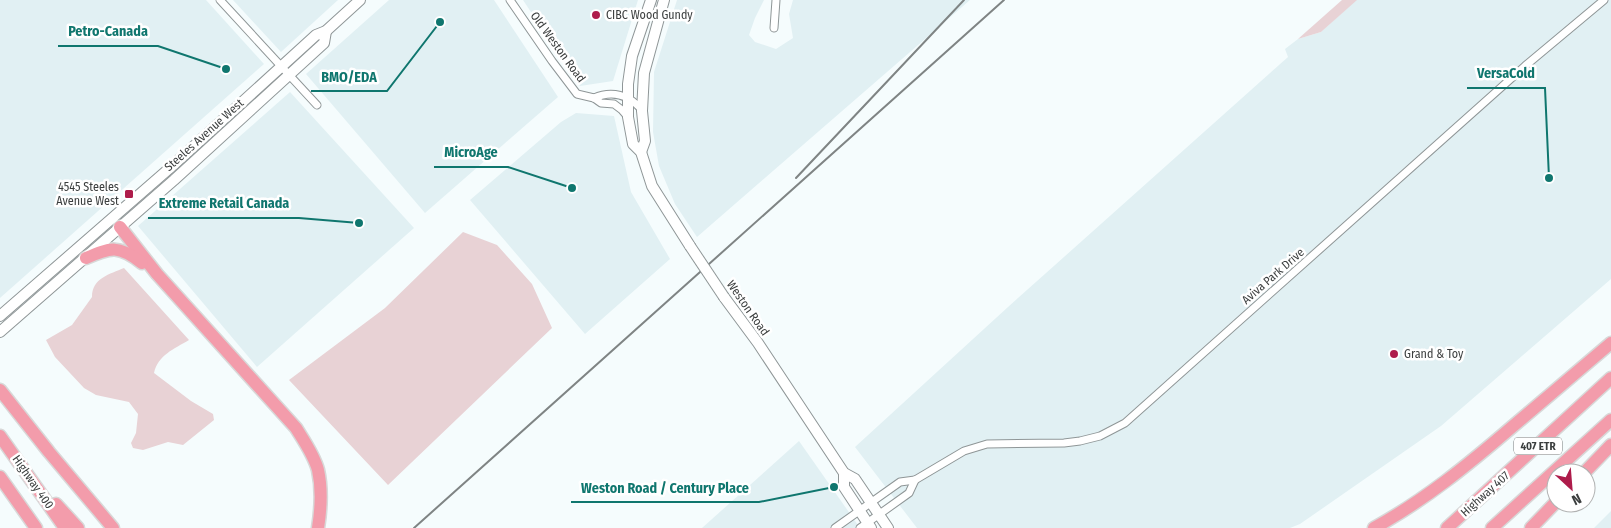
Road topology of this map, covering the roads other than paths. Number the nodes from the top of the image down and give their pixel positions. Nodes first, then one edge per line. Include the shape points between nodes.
1 (220, 0) edge
2 (360, 0) edge
3 (510, 0) edge
4 (651, 0) edge
5 (664, 0) edge
6 (776, 0) edge
7 (1604, 0) edge
8 (774, 28) dead end
9 (285, 70) junction
10 (628, 96) junction
11 (594, 98) junction
12 (317, 105) dead end
13 (642, 111) junction
14 (628, 117) junction
15 (641, 152) junction
16 (117, 223) junction
17 (86, 258) junction
18 (157, 274) junction
19 (0, 316) edge
20 (0, 332) edge
21 (1611, 343) edge
22 (1611, 378) edge
23 (0, 390) edge
24 (1611, 420) edge
25 (0, 436) edge
26 (1611, 445) edge
27 (1594, 463) edge
28 (844, 474) junction
29 (0, 478) edge
30 (30, 478) junction
31 (915, 480) junction
32 (871, 504) junction
33 (860, 511) junction
34 (1546, 512) edge
35 (879, 515) junction
36 (866, 526) edge
37 (34, 528) edge
38 (65, 528) edge
39 (78, 528) edge
40 (113, 528) edge
41 (318, 528) edge
42 (836, 528) edge
43 (888, 528) edge
44 (1374, 528) edge
45 (1445, 528) edge
46 (1492, 528) edge
47 (1531, 528) edge

1 - 9 street
2 - 9 main road, Steeles Avenue West via 326,31 316,35
3 - 11 street, Old Weston Road via 577,94
4 - 10 main road, Weston Road via 632,56
5 - 13 main road, Weston Road via 644,73
6 - 8 street
7 - 31 street, Aviva Park Drive via 1525,66 1125,423 1100,436 1080,441 988,444 964,451
9 - 12 street
9 - 16 main road, Steeles Avenue West
10 - 11 street via 602,94
10 - 13 street
10 - 14 main road, Weston Road
11 - 14 street, Old Weston Road via 614,104
13 - 15 main road, Weston Road via 645,140
14 - 15 main road, Weston Road via 633,144
15 - 28 main road, Weston Road, bridge via 652,186
16 - 17 main road, Steeles Avenue West
16 - 18 highway
16 - 19 main road, Steeles Avenue West
17 - 18 highway via 114,248 134,256
17 - 20 main road, Steeles Avenue West
18 - 41 highway via 296,428 318,470 321,508
21 - 44 highway via 1454,474 1407,509
22 - 45 highway, Highway 407 / 407 ETR
23 - 40 highway
24 - 46 highway, 407 ETR
25 - 30 highway, Highway 400
26 - 27 highway
28 - 32 main road, Weston Road via 855,479
28 - 33 main road, Weston Road via 844,486
29 - 37 highway, Highway 400
30 - 38 highway, Highway 400
30 - 39 highway
31 - 32 street, Aviva Park Drive via 900,482
31 - 35 street, Aviva Park Drive via 909,493
32 - 33 street, Aviva Park Drive
32 - 35 main road, Weston Road
33 - 36 main road, Weston Road
33 - 42 street, Aviva Park Drive
34 - 47 highway
35 - 36 street, Aviva Park Drive
35 - 43 main road, Weston Road

